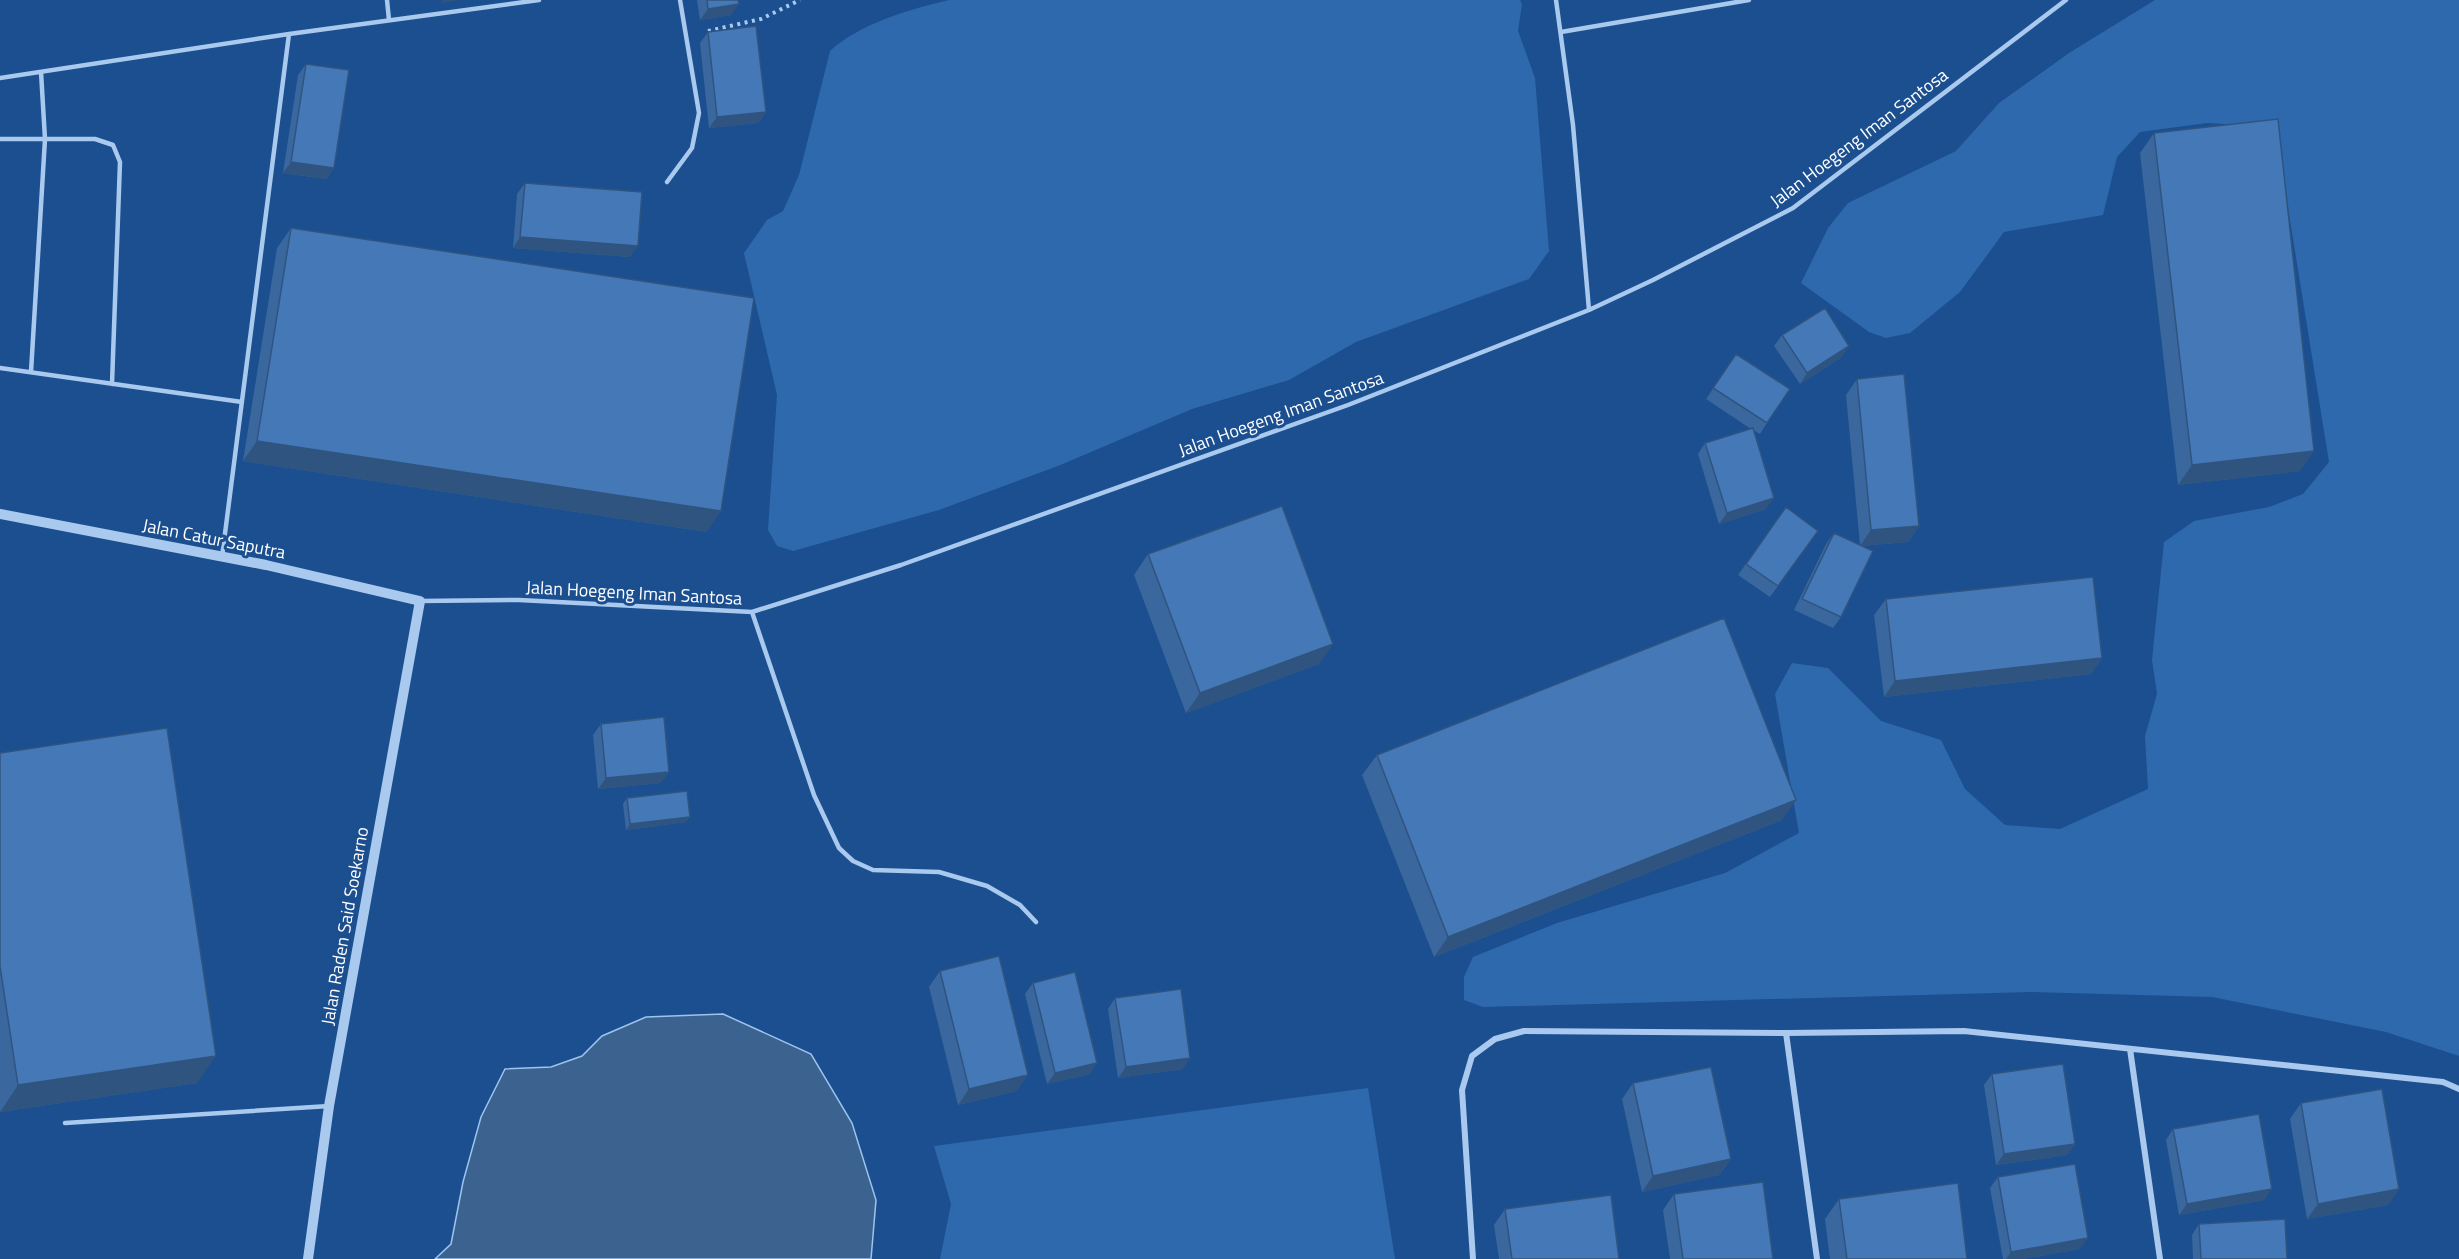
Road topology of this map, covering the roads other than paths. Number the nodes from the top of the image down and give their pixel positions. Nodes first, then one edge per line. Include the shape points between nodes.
1 (387, 0) edge
2 (539, 0) edge
3 (680, 0) edge
4 (1556, 0) edge
5 (1749, 0) edge
6 (2066, 0) edge
7 (389, 20) junction
8 (1561, 32) junction
9 (289, 34) junction
10 (41, 72) junction
11 (0, 78) edge
12 (0, 139) edge
13 (45, 139) junction
14 (667, 182) dead end
15 (1589, 310) junction
16 (0, 368) edge
17 (31, 372) junction
18 (112, 384) junction
19 (242, 402) junction
20 (0, 514) edge
21 (222, 556) junction
22 (420, 601) junction
23 (752, 612) junction
24 (1036, 922) dead end
25 (1786, 1033) junction
26 (2130, 1049) junction
27 (2459, 1089) edge
28 (329, 1106) junction
29 (65, 1123) edge
30 (308, 1259) edge
31 (1473, 1259) edge
32 (1817, 1259) edge
33 (2160, 1259) edge

1 - 7 lane
2 - 7 lane
3 - 14 lane via 699,113 692,148
4 - 8 lane
5 - 8 lane
6 - 15 lane, Jalan Hoegeng Iman Santosa via 1793,208
7 - 9 lane
8 - 15 lane
9 - 10 lane
9 - 19 lane
10 - 11 lane
10 - 13 lane
12 - 13 lane
13 - 17 lane
13 - 18 lane via 95,139 113,145 120,162
15 - 23 lane, Jalan Hoegeng Iman Santosa via 1348,405 901,565
16 - 17 lane
17 - 18 lane
18 - 19 lane
19 - 21 lane
20 - 21 street, Jalan Catur Saputra
21 - 22 street, Jalan Catur Saputra
22 - 23 lane, Jalan Hoegeng Iman Santosa via 519,600
22 - 28 street, Jalan Raden Said Soekarno
23 - 24 lane via 813,795 839,848 853,861 873,870 939,872 987,886 1020,905
25 - 26 street via 1964,1031
25 - 31 street via 1524,1031 1495,1040 1472,1056 1462,1090
25 - 32 street
26 - 27 street via 2443,1082
26 - 33 street
28 - 29 lane
28 - 30 street, Jalan Raden Said Soekarno

